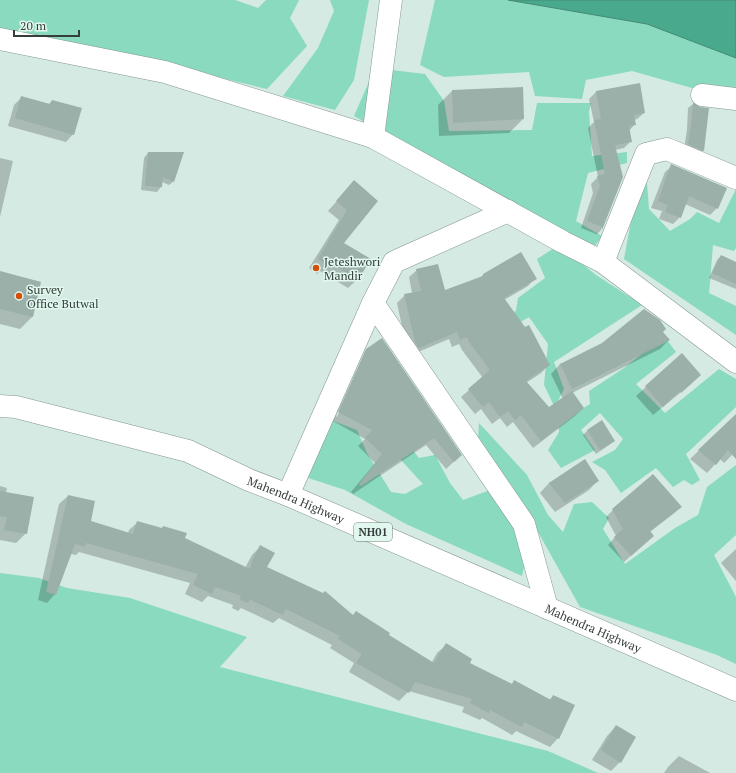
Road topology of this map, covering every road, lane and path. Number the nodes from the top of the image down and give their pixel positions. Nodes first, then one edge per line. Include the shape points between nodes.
1 (391, 0) edge
2 (0, 39) edge
3 (702, 95) dead end
4 (736, 99) edge
5 (373, 137) junction
6 (736, 178) edge
7 (508, 211) junction
8 (603, 262) junction
9 (374, 303) junction
10 (736, 362) edge
11 (0, 406) edge
12 (288, 495) junction
13 (547, 608) junction
14 (736, 690) edge

1 - 5 main road
2 - 5 main road via 165,72
3 - 4 main road
5 - 7 main road
6 - 8 main road via 667,149 646,154
7 - 8 main road
7 - 9 main road via 394,262
8 - 10 main road
9 - 12 main road
9 - 13 main road via 524,524
11 - 12 main road, Mahendra Highway / NH01 via 16,407 188,451
12 - 13 main road, Mahendra Highway / NH01
13 - 14 main road, Mahendra Highway / NH01

